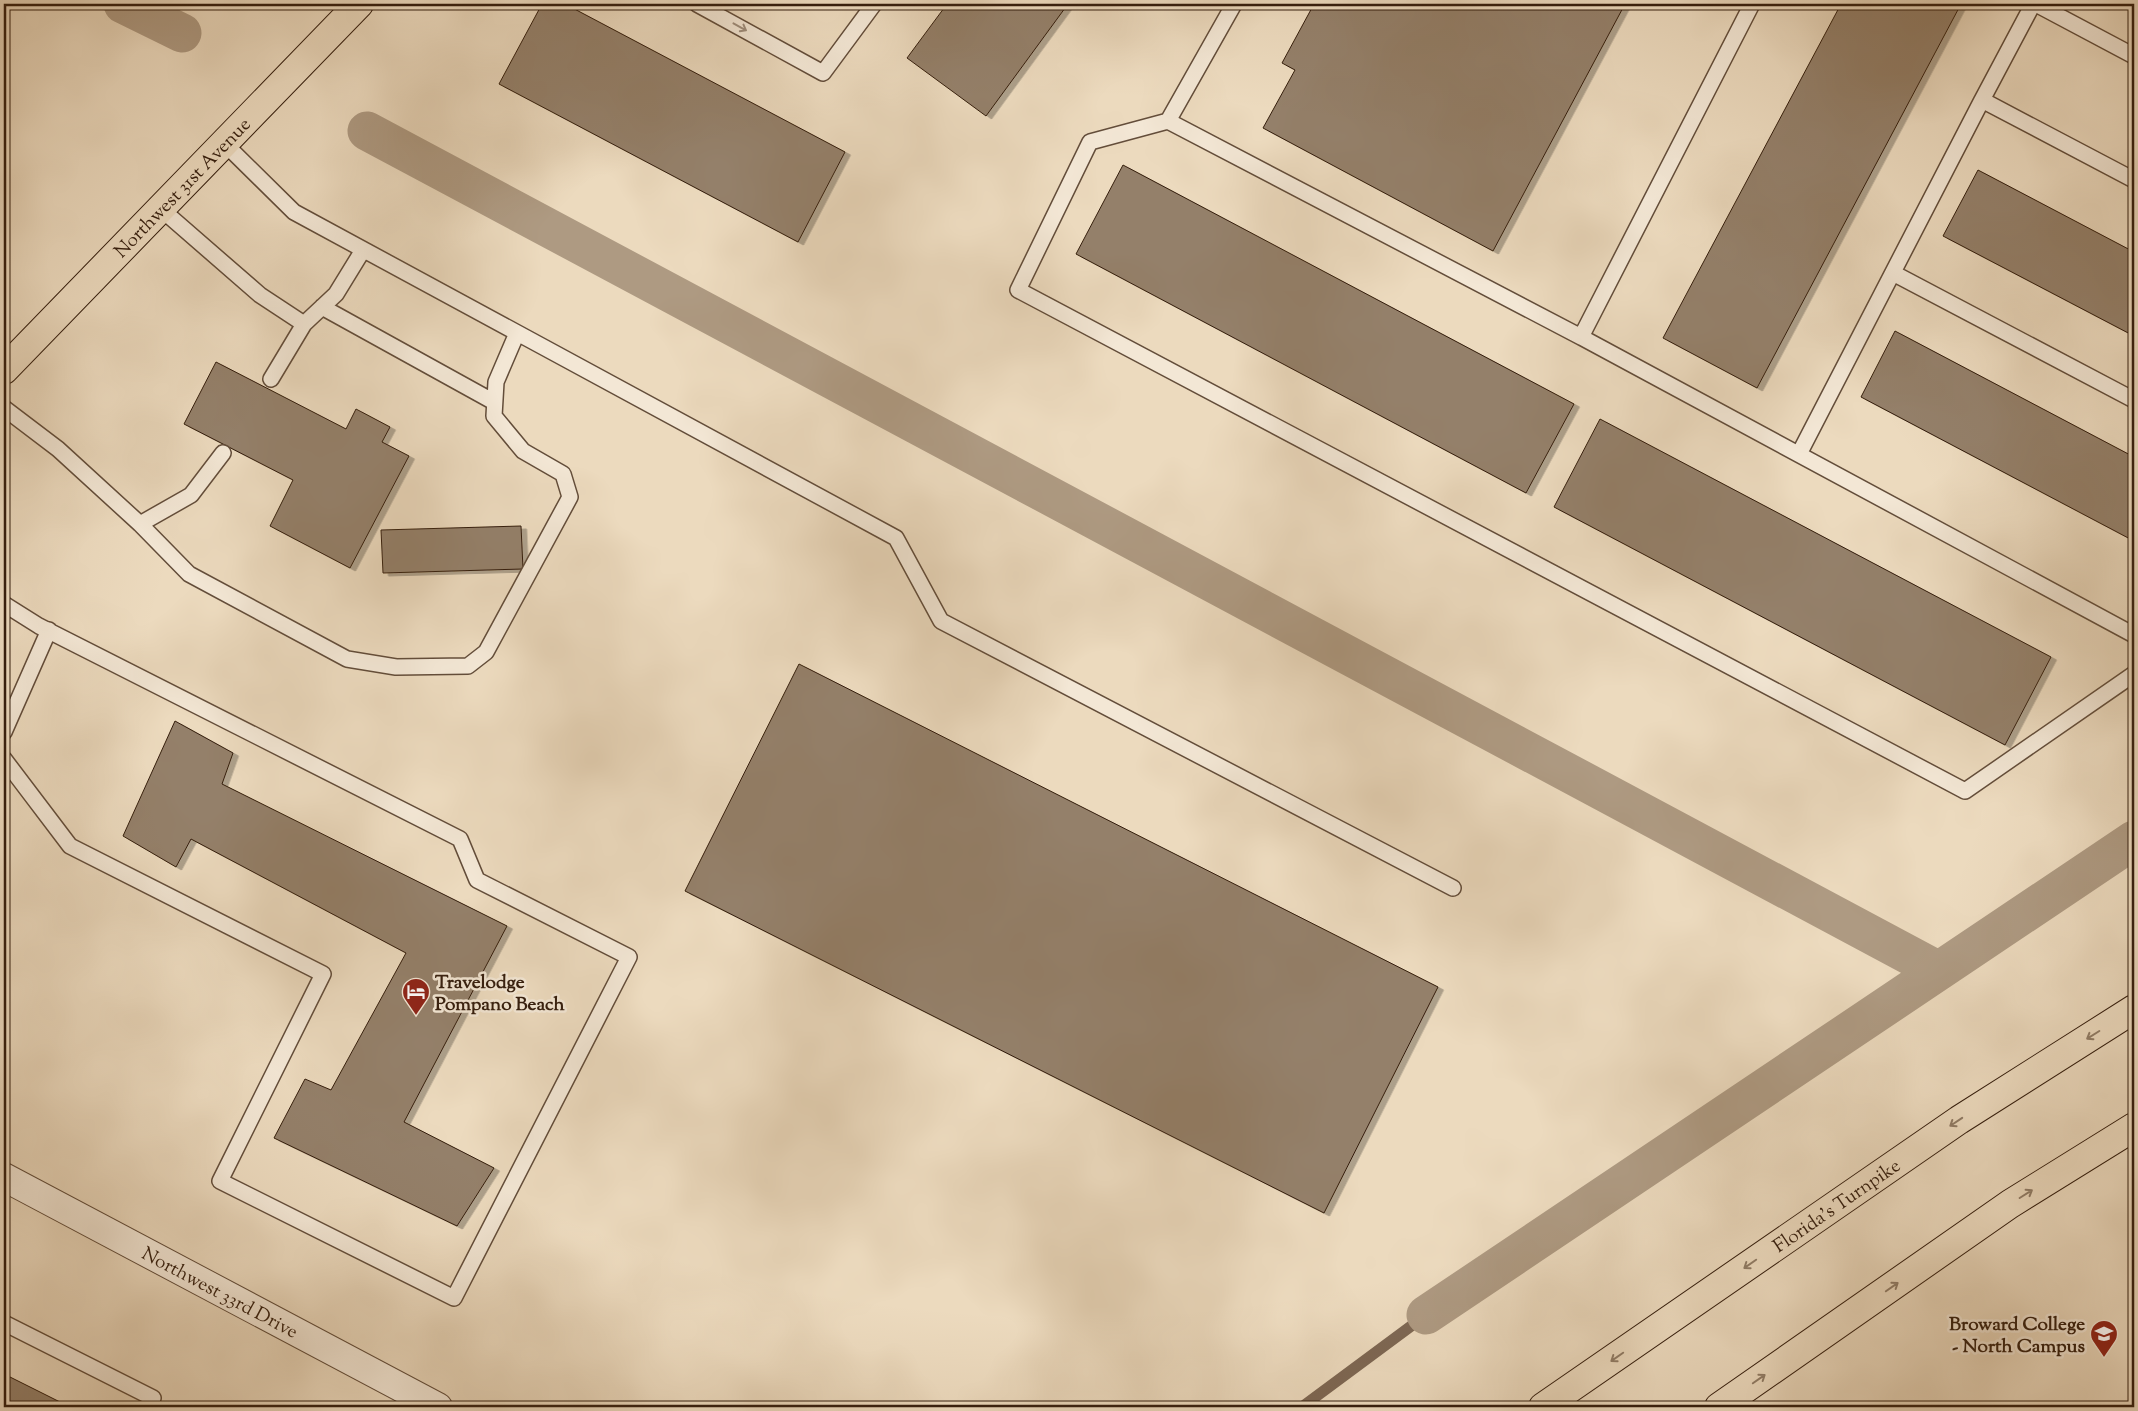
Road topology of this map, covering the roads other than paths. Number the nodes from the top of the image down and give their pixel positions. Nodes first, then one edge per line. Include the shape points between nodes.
1 (359, 4) edge
2 (697, 4) edge
3 (874, 4) edge
4 (1234, 4) edge
5 (1752, 4) edge
6 (2034, 4) edge
7 (2134, 56) edge
8 (1982, 100) junction
9 (1168, 121) junction
10 (224, 143) junction
11 (2134, 180) edge
12 (160, 208) junction
13 (363, 250) junction
14 (1893, 273) junction
15 (322, 307) junction
16 (304, 324) junction
17 (517, 333) junction
18 (1581, 337) junction
19 (4, 370) edge
20 (271, 379) dead end
21 (2134, 400) edge
22 (494, 402) junction
23 (4, 408) edge
24 (223, 453) dead end
25 (1799, 454) junction
26 (140, 524) junction
27 (4, 604) edge
28 (49, 630) junction
29 (2134, 636) edge
30 (2134, 674) edge
31 (4, 732) edge
32 (4, 759) edge
33 (1453, 888) dead end
34 (2134, 1009) edge
35 (2134, 1127) edge
36 (4, 1177) edge
37 (4, 1323) edge
38 (148, 1407) edge
39 (438, 1407) edge
40 (1543, 1407) edge
41 (1718, 1407) edge

1 - 10 main road, Northwest 31st Avenue
2 -> 3 lane via 823,73
4 - 9 lane
5 - 18 lane
6 - 7 lane
6 - 8 lane
8 - 11 lane
8 - 14 lane
9 - 18 lane
9 - 30 lane via 1090,142 1018,290 1965,791
10 - 12 main road, Northwest 31st Avenue
10 - 13 lane via 294,212
12 - 16 lane via 260,294
12 - 19 main road, Northwest 31st Avenue
13 - 15 lane via 336,294
13 - 17 lane
14 - 21 lane
14 - 25 lane
15 - 16 lane
15 - 22 lane
16 - 20 lane
17 - 22 lane via 496,382
17 - 33 lane via 896,538 942,622
18 - 25 lane
22 - 26 lane via 494,416 523,451 563,474 570,497 486,652 468,666 396,667 347,659 189,574
23 - 26 lane via 58,449
24 - 26 lane via 190,495
25 - 29 lane
27 - 28 lane
28 - 31 lane
28 - 32 lane via 460,838 477,880 629,957 454,1298 220,1181 323,974 70,846
34 -> 40 main road, Florida's Turnpike via 1960,1120
41 -> 35 main road via 2010,1204
36 - 39 street, Northwest 33rd Drive
37 - 38 lane via 153,1398

